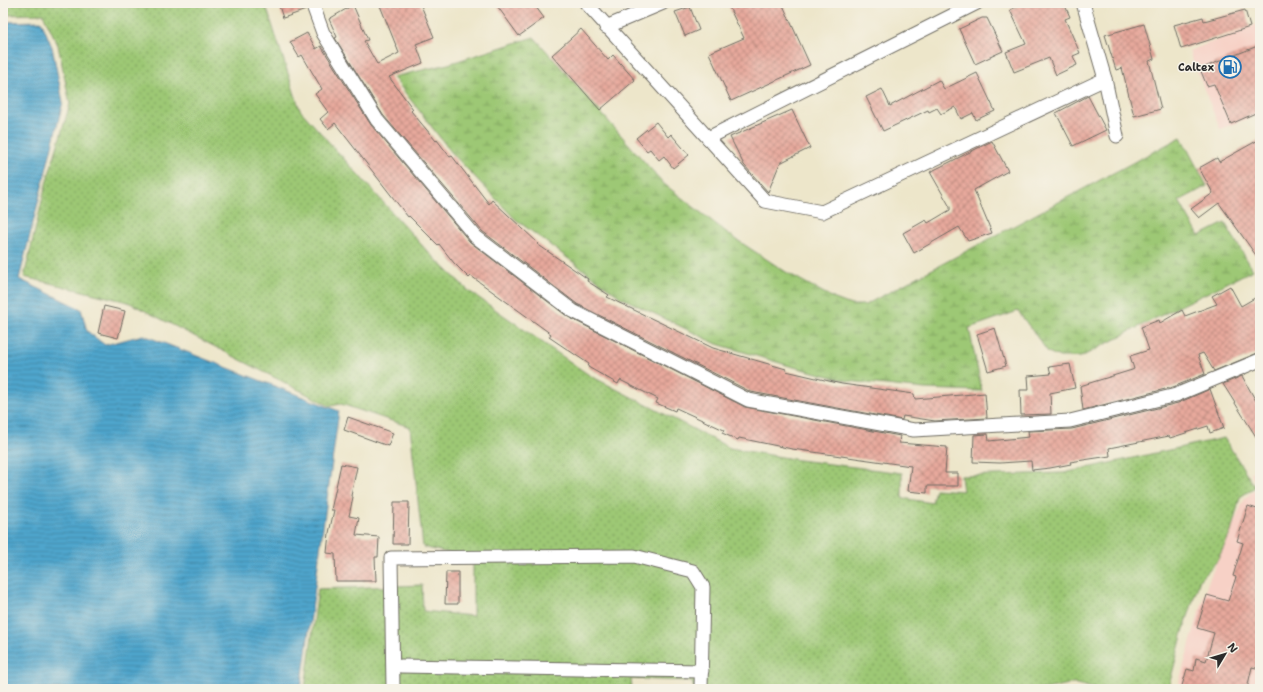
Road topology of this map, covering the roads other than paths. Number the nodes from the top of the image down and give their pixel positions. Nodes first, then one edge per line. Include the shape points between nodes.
1 (312, 3) edge
2 (586, 3) edge
3 (663, 3) edge
4 (977, 3) edge
5 (1083, 3) edge
6 (606, 27) junction
7 (1105, 79) junction
8 (1117, 136) dead end
9 (708, 138) junction
10 (1260, 360) edge
11 (401, 666) dead end
12 (702, 671) junction
13 (393, 689) edge
14 (701, 689) edge

1 - 10 street via 323,33 377,120 476,237 573,311 748,400 914,430 1070,421 1176,395
2 - 6 street
3 - 6 street
4 - 9 street
5 - 7 street
6 - 9 street
7 - 8 street
7 - 9 street via 822,212 764,201
11 - 12 street
12 - 13 street via 703,587 692,571 634,556 392,558
12 - 14 street

